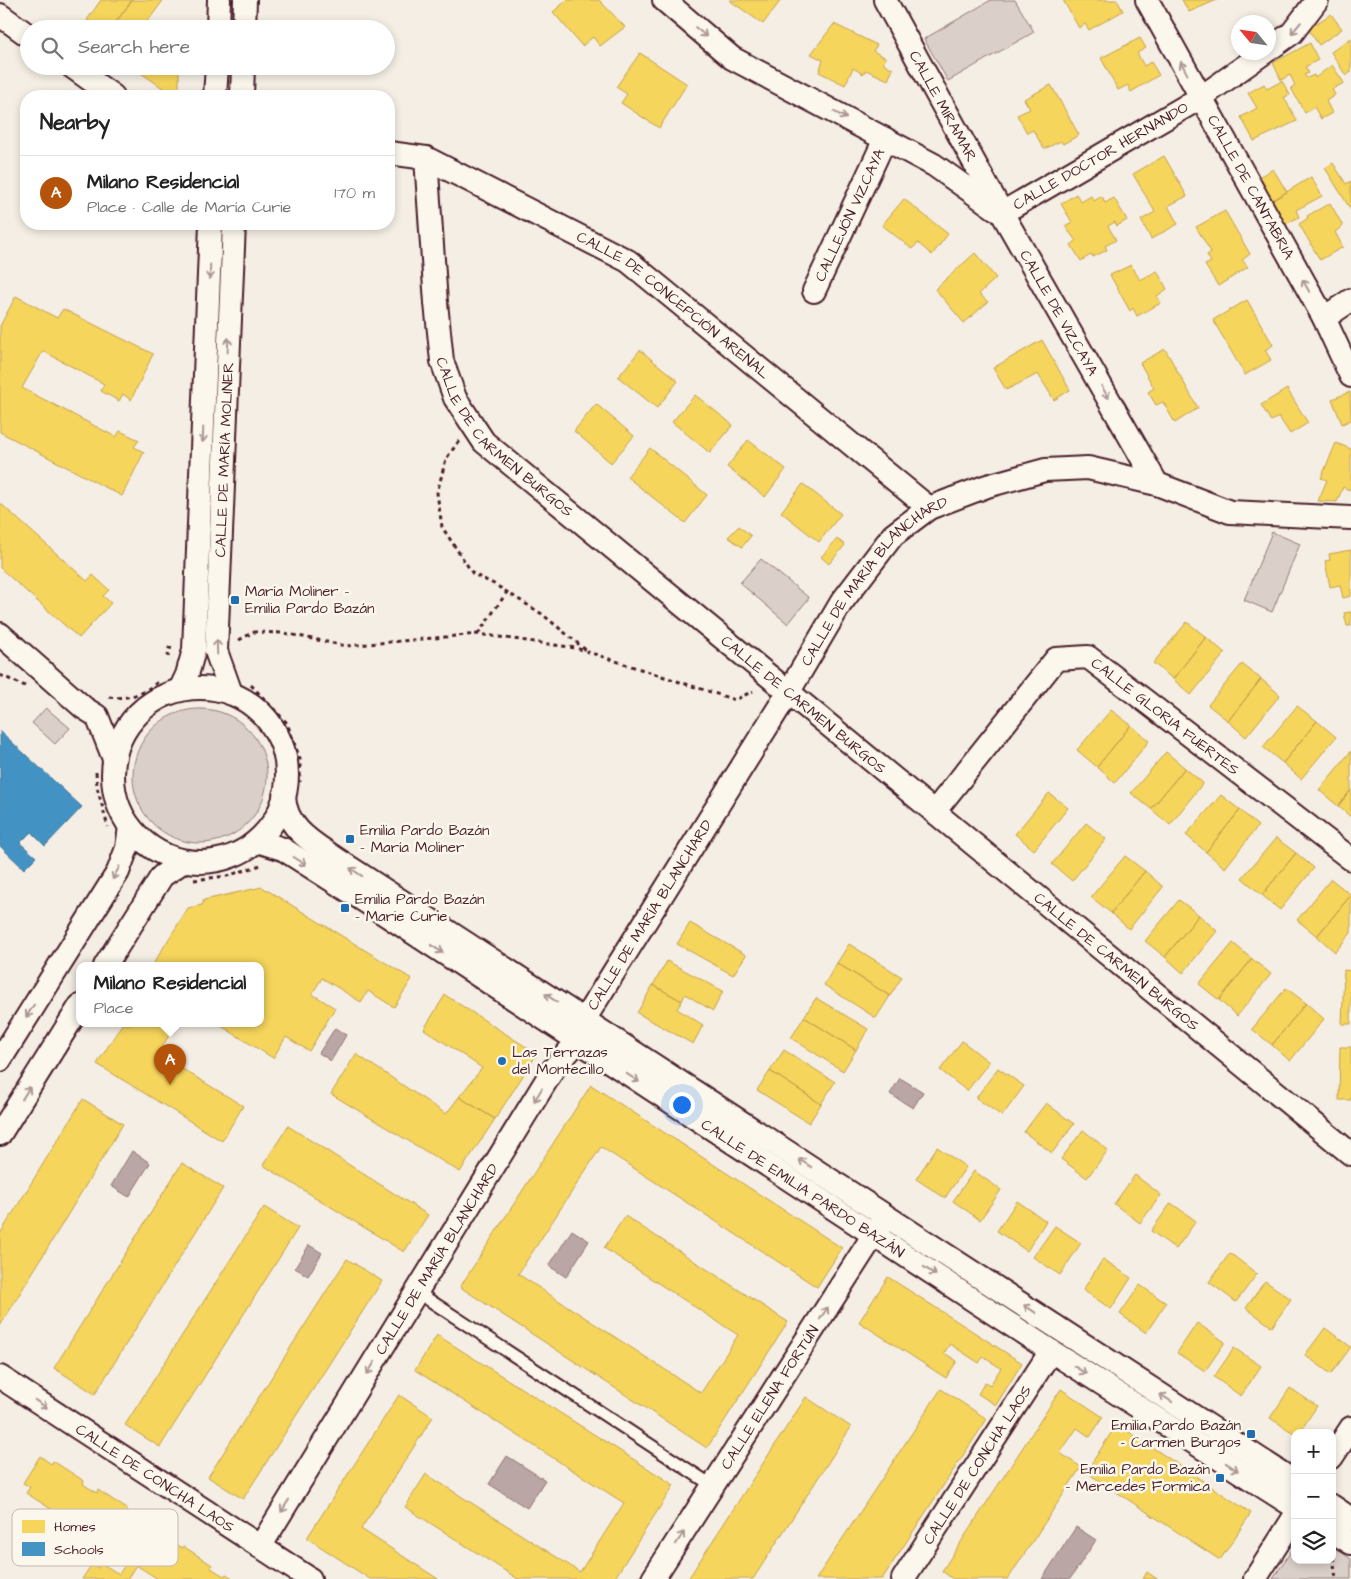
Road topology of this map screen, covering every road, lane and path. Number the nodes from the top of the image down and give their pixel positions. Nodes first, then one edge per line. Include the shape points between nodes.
1 (220, 0) edge
2 (246, 0) edge
3 (664, 0) edge
4 (885, 0) edge
5 (1147, 0) edge
6 (1317, 0) edge
7 (0, 15) edge
8 (219, 20) edge
9 (245, 20) edge
10 (20, 29) edge
11 (1276, 44) edge
12 (1254, 60) edge
13 (84, 75) edge
14 (216, 75) edge
15 (243, 75) edge
16 (105, 90) edge
17 (215, 90) edge
18 (242, 90) edge
19 (1200, 98) junction
20 (885, 139) junction
21 (962, 140) junction
22 (395, 154) edge
23 (426, 158) junction
24 (934, 164) junction
25 (1002, 213) junction
26 (212, 230) edge
27 (234, 230) edge
28 (814, 291) dead end
29 (1351, 300) edge
30 (1324, 318) junction
31 (1351, 376) edge
32 (472, 424) junction
33 (1158, 484) junction
34 (929, 508) junction
35 (1351, 518) edge
36 (507, 592) junction
37 (0, 634) edge
38 (478, 634) junction
39 (239, 640) dead end
40 (176, 649) dead end
41 (589, 653) junction
42 (167, 666) dead end
43 (769, 677) junction
44 (170, 684) junction
45 (242, 690) junction
46 (788, 693) junction
47 (100, 706) junction
48 (137, 709) junction
49 (105, 767) junction
50 (292, 789) junction
51 (934, 812) junction
52 (118, 826) junction
53 (253, 849) junction
54 (1351, 859) edge
55 (270, 862) dead end
56 (189, 871) junction
57 (108, 962) edge
58 (76, 1012) edge
59 (584, 1020) junction
60 (578, 1042) junction
61 (0, 1060) edge
62 (650, 1062) junction
63 (0, 1134) edge
64 (1351, 1154) edge
65 (886, 1216) junction
66 (874, 1235) junction
67 (417, 1292) junction
68 (1051, 1351) junction
69 (0, 1378) edge
70 (1351, 1428) edge
71 (1336, 1451) edge
72 (1291, 1479) edge
73 (713, 1486) junction
74 (1291, 1504) edge
75 (1336, 1509) edge
76 (1293, 1519) edge
77 (1351, 1519) edge
78 (1336, 1534) edge
79 (1351, 1543) edge
80 (260, 1547) junction
81 (1334, 1564) edge
82 (310, 1579) edge
83 (653, 1579) edge
84 (902, 1579) edge
85 (1255, 1579) edge
86 (1336, 1579) edge

1 - 8 street
2 - 9 street
3 -> 20 street, CALLE DE VIZCAYA via 732,58
4 - 21 street, CALLE MIRAMAR
19 -> 5 street, CALLE DE CANTABRIA
6 -> 11 street via 1292,33
7 - 10 street
12 - 19 street, CALLE DOCTOR HERNANDO
13 - 16 street
14 - 17 street
15 - 18 street
19 - 25 street, CALLE DOCTOR HERNANDO
30 -> 19 street, CALLE DE CANTABRIA
20 - 24 street, CALLE DE VIZCAYA
20 - 28 street, CALLEJÓN VIZCAYA
21 - 24 street
21 - 25 street, CALLE MIRAMAR
22 - 23 street, CALLE DE CONCEPCIÓN ARENAL
23 - 32 street, CALLE DE CARMEN BURGOS via 442,361 455,398
23 - 34 street, CALLE DE CONCEPCIÓN ARENAL via 628,261
24 - 25 street, CALLE DE VIZCAYA
25 -> 33 street, CALLE DE VIZCAYA
26 -> 44 street, CALLE DE MARÍA MOLINER via 194,650 187,675
45 -> 27 street, CALLE DE MARÍA MOLINER via 216,651
29 - 30 street
30 - 31 street, CALLE DE CANTABRIA
32 - 36 path via 446,459 437,493 442,527 473,574
32 - 43 street, CALLE DE CARMEN BURGOS via 484,442
33 - 34 street, CALLE DE MARÍA BLANCHARD via 1088,468 1045,470 987,486
33 - 35 street, CALLE DE MARÍA BLANCHARD via 1230,512
34 - 46 street, CALLE DE MARÍA BLANCHARD via 893,535 841,603
36 - 38 path
36 - 41 path via 542,614
37 - 47 street via 84,708
38 - 39 path via 346,646 284,633 254,632
38 - 41 path via 576,648
40 - 42 path via 169,648
41 - 43 path via 735,700 751,693
43 - 46 street, CALLE DE CARMEN BURGOS
44 - 45 street
44 - 47 path
44 - 48 path
44 - 48 street via 162,696
45 - 50 street via 270,724 282,746
45 - 50 path via 264,707 281,729 292,756
45 - 50 path via 287,723 300,759
46 - 51 street, CALLE DE CARMEN BURGOS
46 - 59 street, CALLE DE MARÍA BLANCHARD
47 - 48 street
47 - 49 street
48 - 49 street
49 - 52 path via 107,800
49 - 52 street via 113,777 121,812
49 - 52 path via 97,787
50 - 53 street
59 -> 50 street, CALLE DE EMILIA PARDO BAZÁN via 305,837 284,807
51 - 54 street, CALLE GLORIA FUERTES via 1056,659 1088,657
51 - 64 street, CALLE DE CARMEN BURGOS
52 - 56 street
52 -> 61 street via 127,848 118,872
53 - 56 street via 204,862
53 - 56 path via 226,867
53 -> 60 street, CALLE DE EMILIA PARDO BAZÁN via 283,849
55 - 56 path via 227,876
56 - 57 street via 162,876
63 -> 58 street
59 - 62 street, CALLE DE EMILIA PARDO BAZÁN
60 - 62 street via 597,1041 616,1054
60 -> 66 street, CALLE DE EMILIA PARDO BAZÁN
60 -> 67 street, CALLE DE MARÍA BLANCHARD via 554,1068
65 -> 62 street, CALLE DE EMILIA PARDO BAZÁN
65 - 66 street, CALLE ELENA FORTÚN
72 -> 65 street, CALLE DE EMILIA PARDO BAZÁN
66 -> 68 street, CALLE DE EMILIA PARDO BAZÁN
73 -> 66 street, CALLE ELENA FORTÚN
67 - 73 lane
67 -> 80 street, CALLE DE MARÍA BLANCHARD
68 -> 74 street, CALLE DE EMILIA PARDO BAZÁN
68 - 84 street, CALLE DE CONCHA LAOS
69 -> 80 street, CALLE DE CONCHA LAOS
70 - 71 street
83 -> 73 street, CALLE ELENA FORTÚN
75 - 77 street
76 - 85 street
78 - 79 street
80 - 82 street, CALLE DE CONCHA LAOS
81 - 86 path

